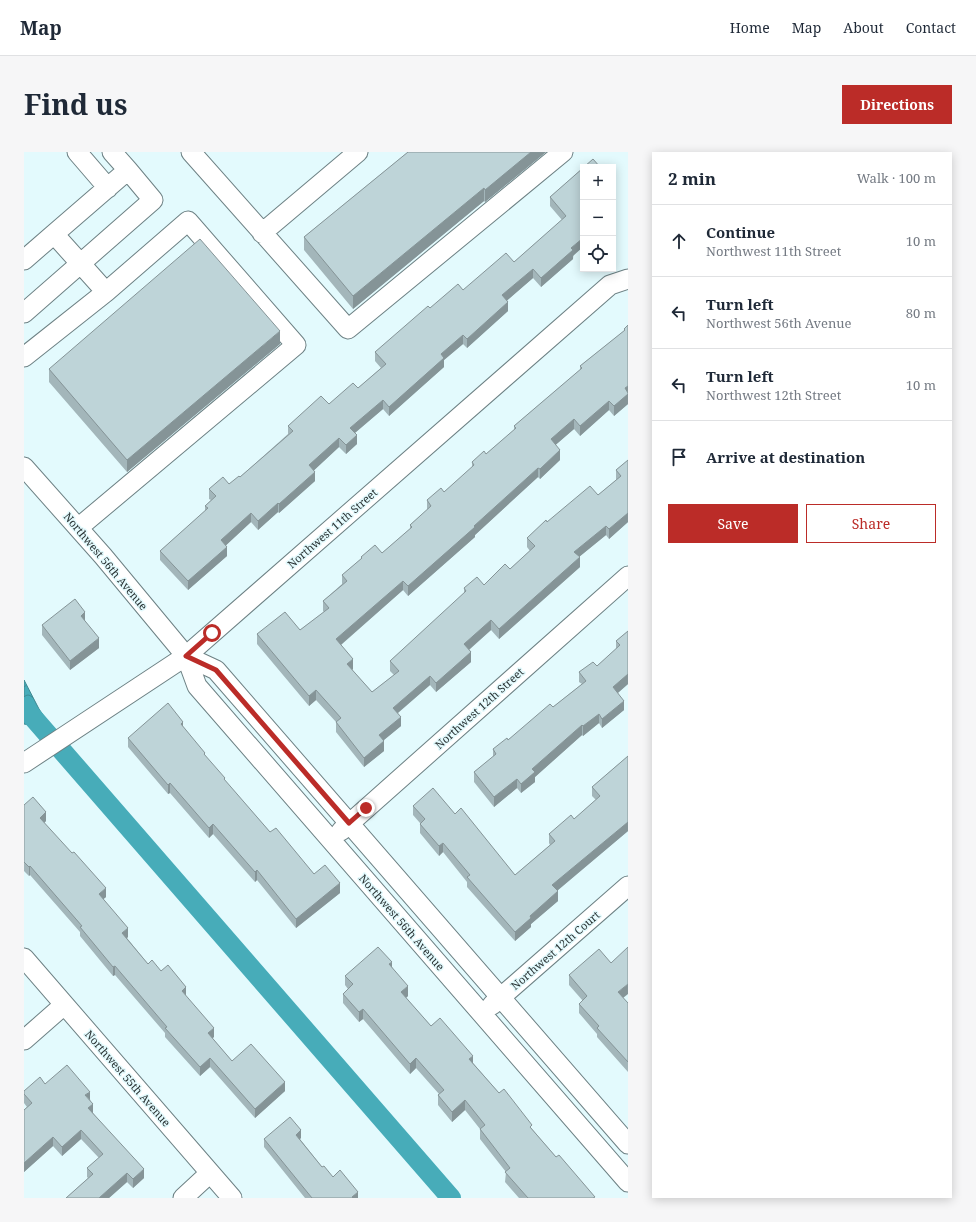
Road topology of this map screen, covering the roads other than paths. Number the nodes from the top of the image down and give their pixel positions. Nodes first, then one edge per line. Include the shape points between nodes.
1 (77, 152) edge
2 (112, 152) edge
3 (191, 152) edge
4 (358, 152) edge
5 (563, 152) edge
6 (128, 170) junction
7 (108, 188) junction
8 (262, 233) junction
9 (54, 234) junction
10 (24, 260) edge
11 (81, 264) junction
12 (628, 279) edge
13 (106, 292) junction
14 (24, 313) edge
15 (24, 357) edge
16 (24, 467) edge
17 (78, 528) junction
18 (628, 576) edge
19 (186, 656) junction
20 (32, 758) edge
21 (349, 823) junction
22 (331, 840) junction
23 (628, 886) edge
24 (24, 958) edge
25 (501, 997) junction
26 (64, 1005) junction
27 (482, 1014) junction
28 (24, 1040) edge
29 (628, 1144) edge
30 (210, 1173) junction
31 (628, 1182) edge
32 (183, 1198) edge
33 (232, 1198) edge

1 - 7 street
2 - 6 street
3 - 8 street
4 - 8 street
5 - 8 street via 348,330
6 - 7 street
6 - 11 street via 153,200
7 - 9 street
9 - 10 street
9 - 11 street
11 - 13 street
11 - 14 street
12 - 19 street, Northwest 11th Street via 610,285 604,290
13 - 15 street
13 - 17 street via 188,221 296,344
16 - 17 street, Northwest 56th Avenue
17 - 19 street, Northwest 56th Avenue
18 - 21 street, Northwest 12th Street
19 - 20 street, Northwest 11th Street
19 - 21 street, Northwest 56th Avenue via 216,670
19 - 22 street, Northwest 56th Avenue via 197,686
21 - 22 street, Northwest 12th Street
21 - 25 street, Northwest 56th Avenue
22 - 27 street, Northwest 56th Avenue
23 - 25 street, Northwest 12th Court
24 - 26 street, Northwest 55th Avenue
25 - 27 street, Northwest 12th Court
25 - 29 street, Northwest 56th Avenue
26 - 28 street
26 - 30 street, Northwest 55th Avenue
27 - 31 street, Northwest 56th Avenue
30 - 32 street
30 - 33 street, Northwest 55th Avenue

